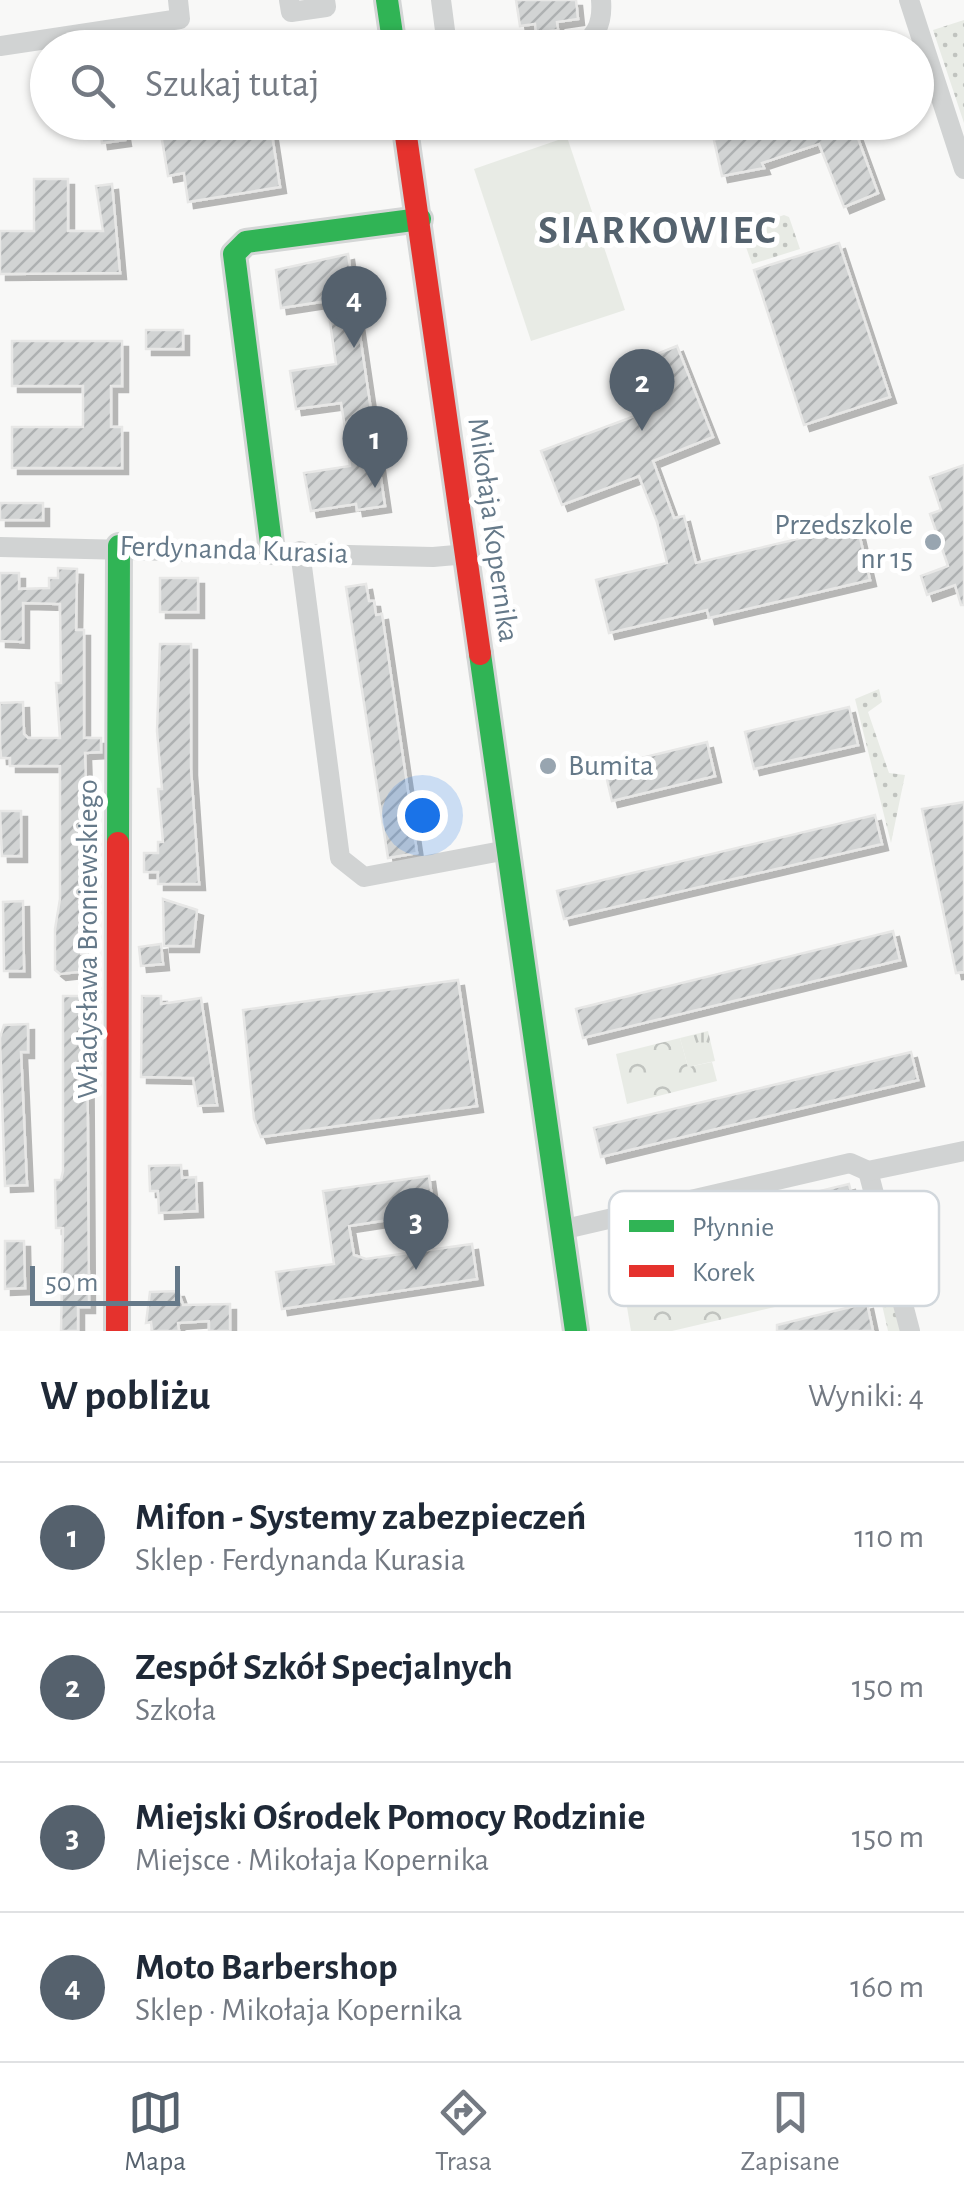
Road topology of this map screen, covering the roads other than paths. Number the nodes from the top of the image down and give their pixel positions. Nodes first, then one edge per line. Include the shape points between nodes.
1 (178, 0) edge
2 (289, 0) edge
3 (325, 0) edge
4 (387, 0) edge
5 (440, 0) edge
6 (600, 0) edge
7 (908, 0) edge
8 (111, 30) edge
9 (391, 30) edge
10 (445, 30) edge
11 (596, 30) edge
12 (918, 30) edge
13 (30, 42) edge
14 (0, 46) edge
15 (934, 78) edge
16 (407, 140) edge
17 (964, 169) edge
18 (420, 219) junction
19 (119, 546) junction
20 (0, 547) edge
21 (272, 550) junction
22 (300, 551) junction
23 (467, 554) junction
24 (507, 850) junction
25 (964, 1151) edge
26 (868, 1171) junction
27 (730, 1191) edge
28 (873, 1191) edge
29 (609, 1219) edge
30 (562, 1230) junction
31 (903, 1306) edge
32 (117, 1331) edge
33 (576, 1331) edge
34 (910, 1331) edge

1 - 8 street via 180,20
2 - 3 street via 290,12 326,7
4 - 9 street
5 - 10 street
6 - 11 street
7 - 12 street
13 - 14 street
15 - 17 street
16 - 18 street, Mikołaja Kopernika
18 - 21 street via 246,242 234,254
18 - 23 street, Mikołaja Kopernika
19 - 20 street, Ferdynanda Kurasia
19 - 21 street, Ferdynanda Kurasia
19 - 32 street, Władysława Broniewskiego
21 - 22 street, Ferdynanda Kurasia
22 - 23 street, Ferdynanda Kurasia
22 - 24 street via 340,858 364,877
23 - 24 street, Mikołaja Kopernika
24 - 30 street, Mikołaja Kopernika
25 - 26 street
26 - 27 street via 850,1163
26 - 28 street
29 - 30 street
30 - 33 street, Mikołaja Kopernika
31 - 34 street

